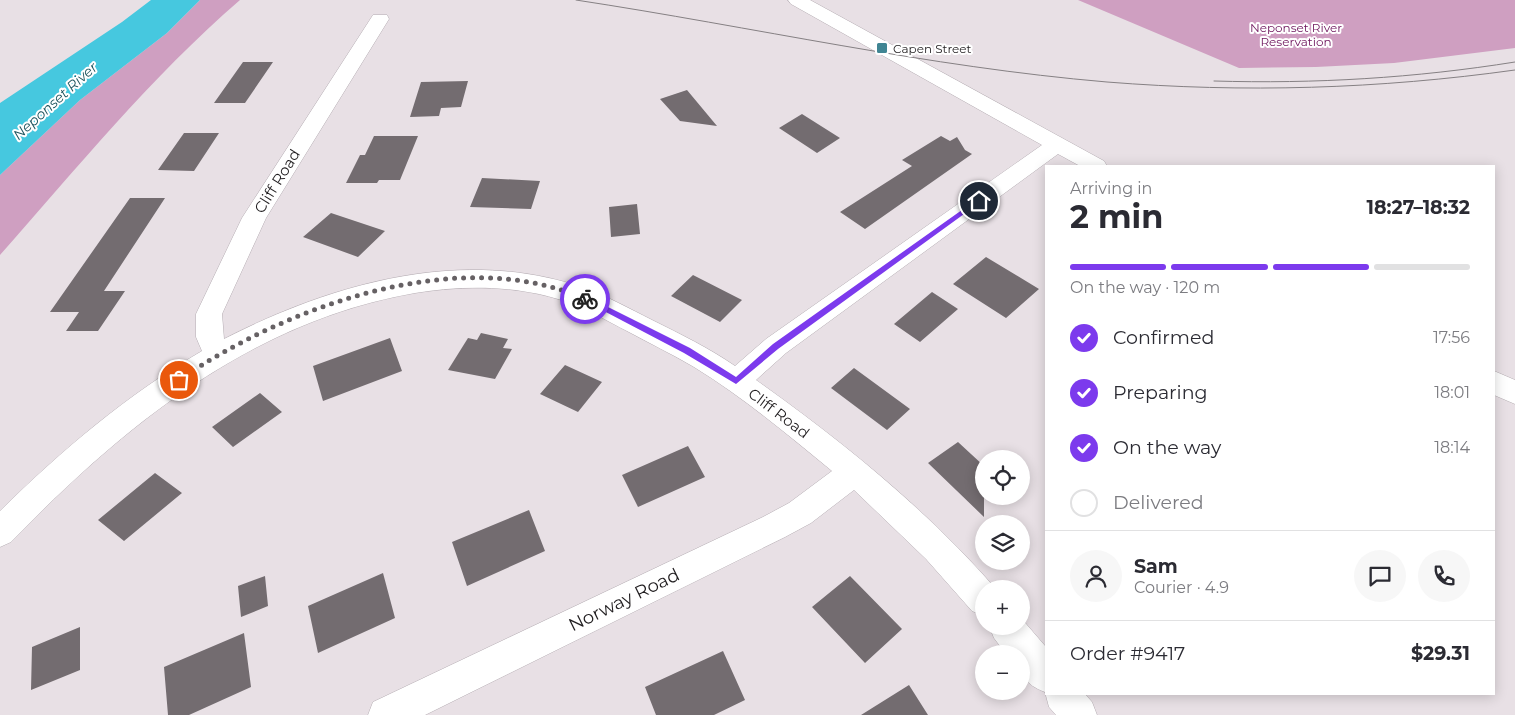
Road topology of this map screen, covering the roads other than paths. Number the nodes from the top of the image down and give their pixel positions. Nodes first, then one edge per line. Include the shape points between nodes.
1 (797, 0) edge
2 (380, 19) dead end
3 (1057, 145) junction
4 (1094, 165) edge
5 (218, 355) junction
6 (736, 381) junction
7 (1495, 383) edge
8 (1515, 393) edge
9 (854, 472) junction
10 (0, 532) edge
11 (975, 590) edge
12 (1013, 635) edge
13 (1045, 674) edge
14 (1063, 695) edge
15 (386, 715) edge
16 (1080, 715) edge

1 - 3 street
2 - 5 street, Cliff Road via 280,174 246,235 209,314 209,337
3 - 4 street
3 - 6 street via 776,346
5 - 6 street, Cliff Road via 304,315 362,295 441,280 494,279 569,292 687,350
5 - 10 street, Cliff Road via 101,437
6 - 9 street, Cliff Road
7 - 8 street
9 - 11 street, Cliff Road via 927,536
9 - 15 street, Norway Road via 800,512 766,531
12 - 13 street
14 - 16 street

